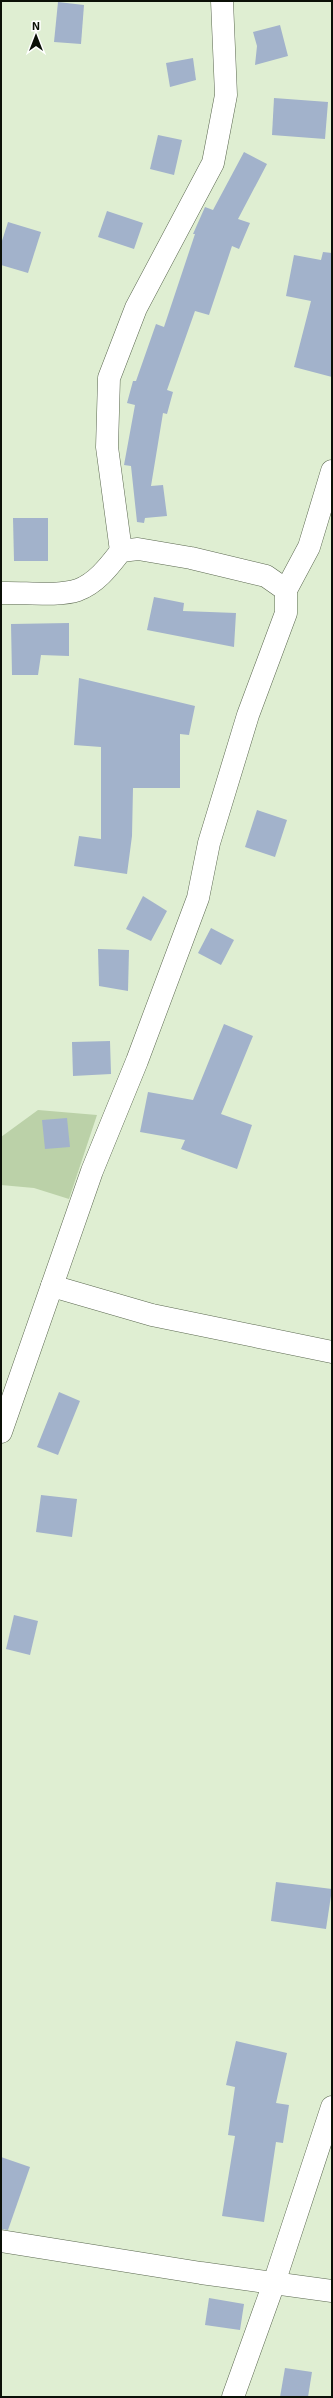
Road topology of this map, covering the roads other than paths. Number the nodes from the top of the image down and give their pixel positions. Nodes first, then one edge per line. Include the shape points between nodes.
1 (222, 1) edge
2 (332, 471) edge
3 (121, 551) junction
4 (286, 590) junction
5 (1, 593) edge
6 (52, 1286) junction
7 (332, 1352) edge
8 (1, 1432) edge
9 (332, 2107) edge
10 (1, 2241) edge
11 (274, 2283) junction
12 (332, 2291) edge
13 (232, 2397) edge

1 - 3 street via 226,95 212,163 136,308 109,378 107,447
2 - 4 street via 309,547
3 - 4 street via 138,549 191,558 266,576
3 - 5 street via 98,578 78,590
4 - 6 street via 286,613 248,715 209,843 198,898 137,1061 92,1170
6 - 7 street via 152,1315
6 - 8 street
9 - 11 street
10 - 11 street
11 - 12 street
11 - 13 street

